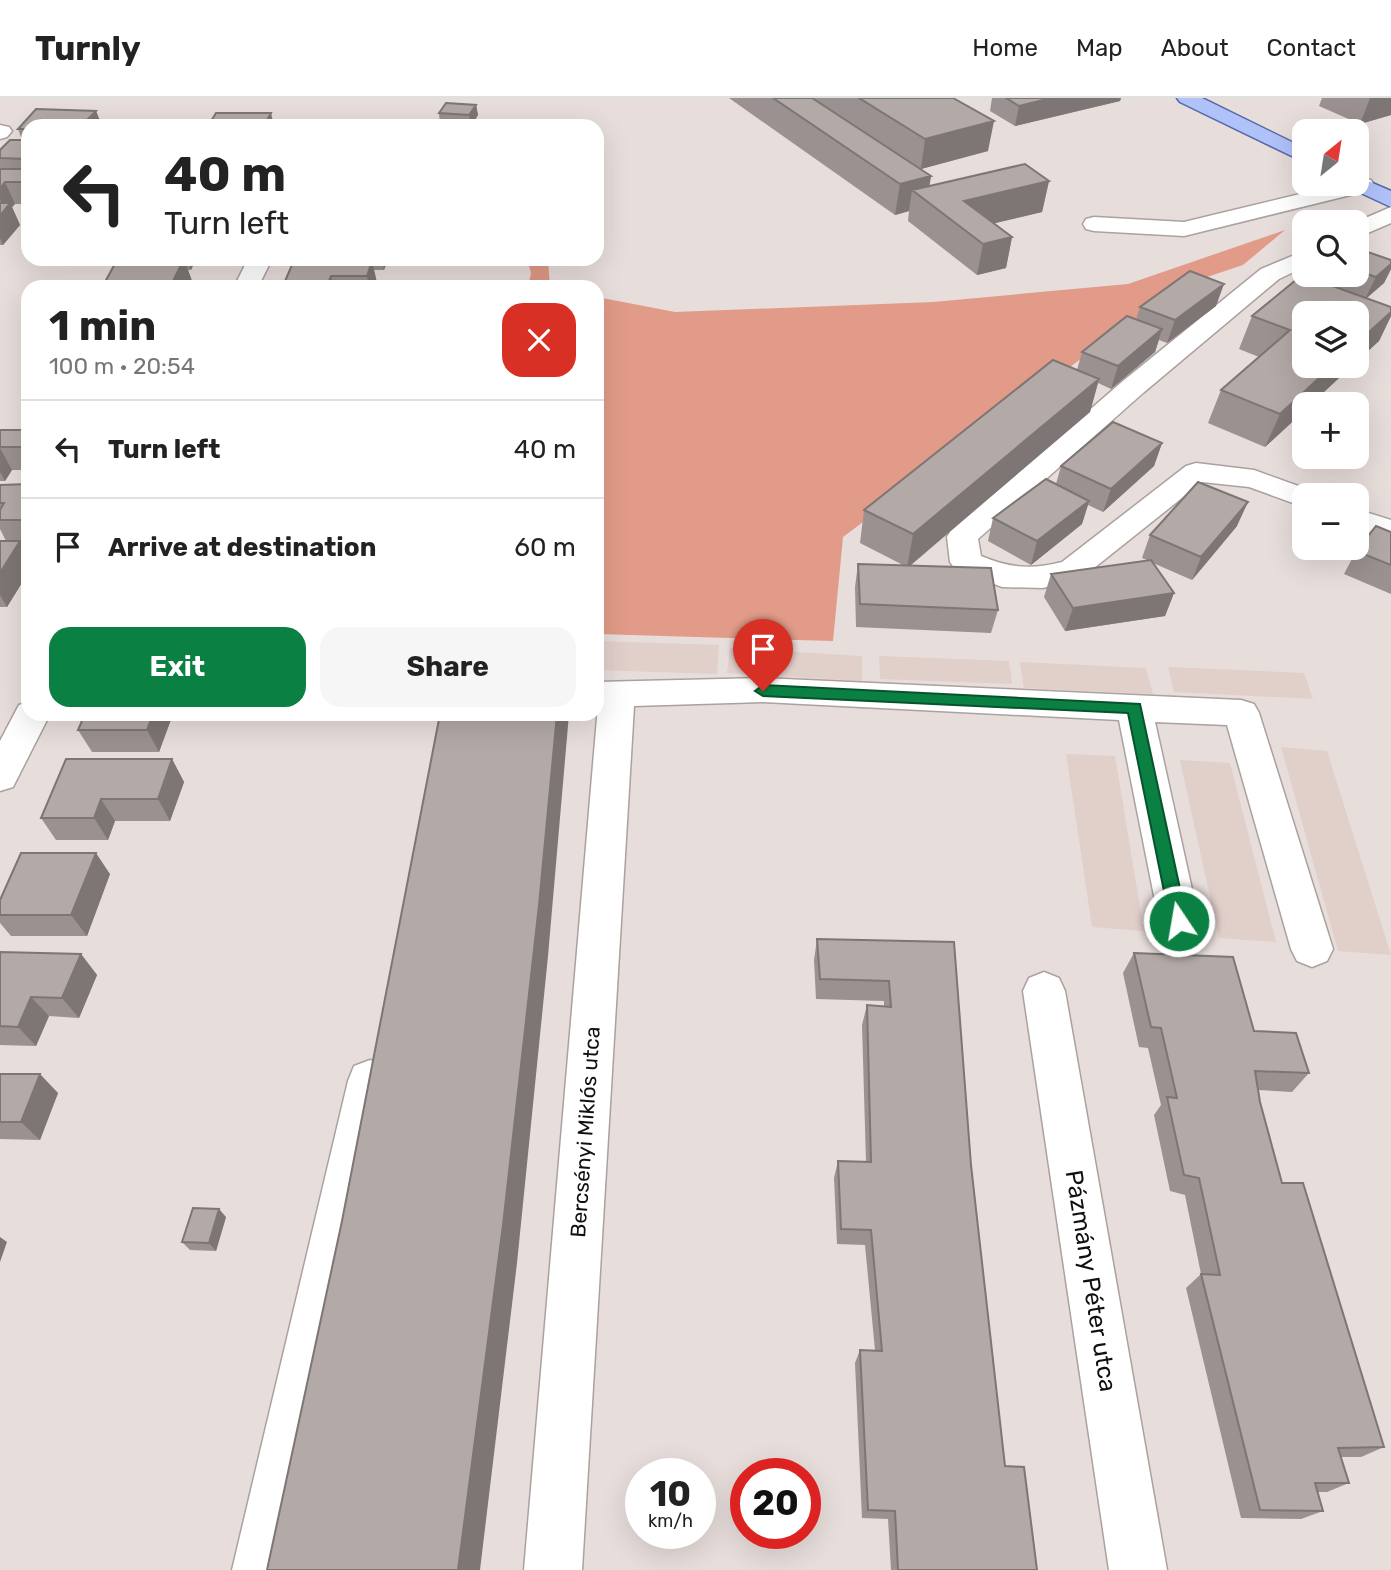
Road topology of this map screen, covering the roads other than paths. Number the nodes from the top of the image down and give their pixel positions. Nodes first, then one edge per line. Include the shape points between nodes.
1 (1187, 98) edge
2 (1292, 150) edge
3 (1369, 189) edge
4 (1312, 196) edge
5 (1391, 200) edge
6 (1391, 214) edge
7 (1094, 224) dead end
8 (1369, 225) edge
9 (1292, 264) edge
10 (1292, 493) edge
11 (1369, 523) edge
12 (1391, 531) edge
13 (607, 694) edge
14 (1134, 708) junction
15 (28, 721) edge
16 (0, 777) edge
17 (1179, 921) dead end
18 (1312, 949) dead end
19 (1044, 992) dead end
20 (380, 1040) edge
21 (261, 1570) edge
22 (554, 1570) edge
23 (1138, 1570) edge

1 - 2 main road
3 - 5 main road
4 - 7 street via 1184,229
6 - 8 street
9 - 10 street via 1270,274 1133,387 962,537 966,562 1002,577 1043,578 1073,569 1196,472 1254,479
11 - 12 street
13 - 14 street via 763,691
13 - 22 street, Bercsényi Miklós utca
14 - 17 street
14 - 18 street via 1241,713
15 - 16 street
19 - 23 street, Pázmány Péter utca
20 - 21 street

